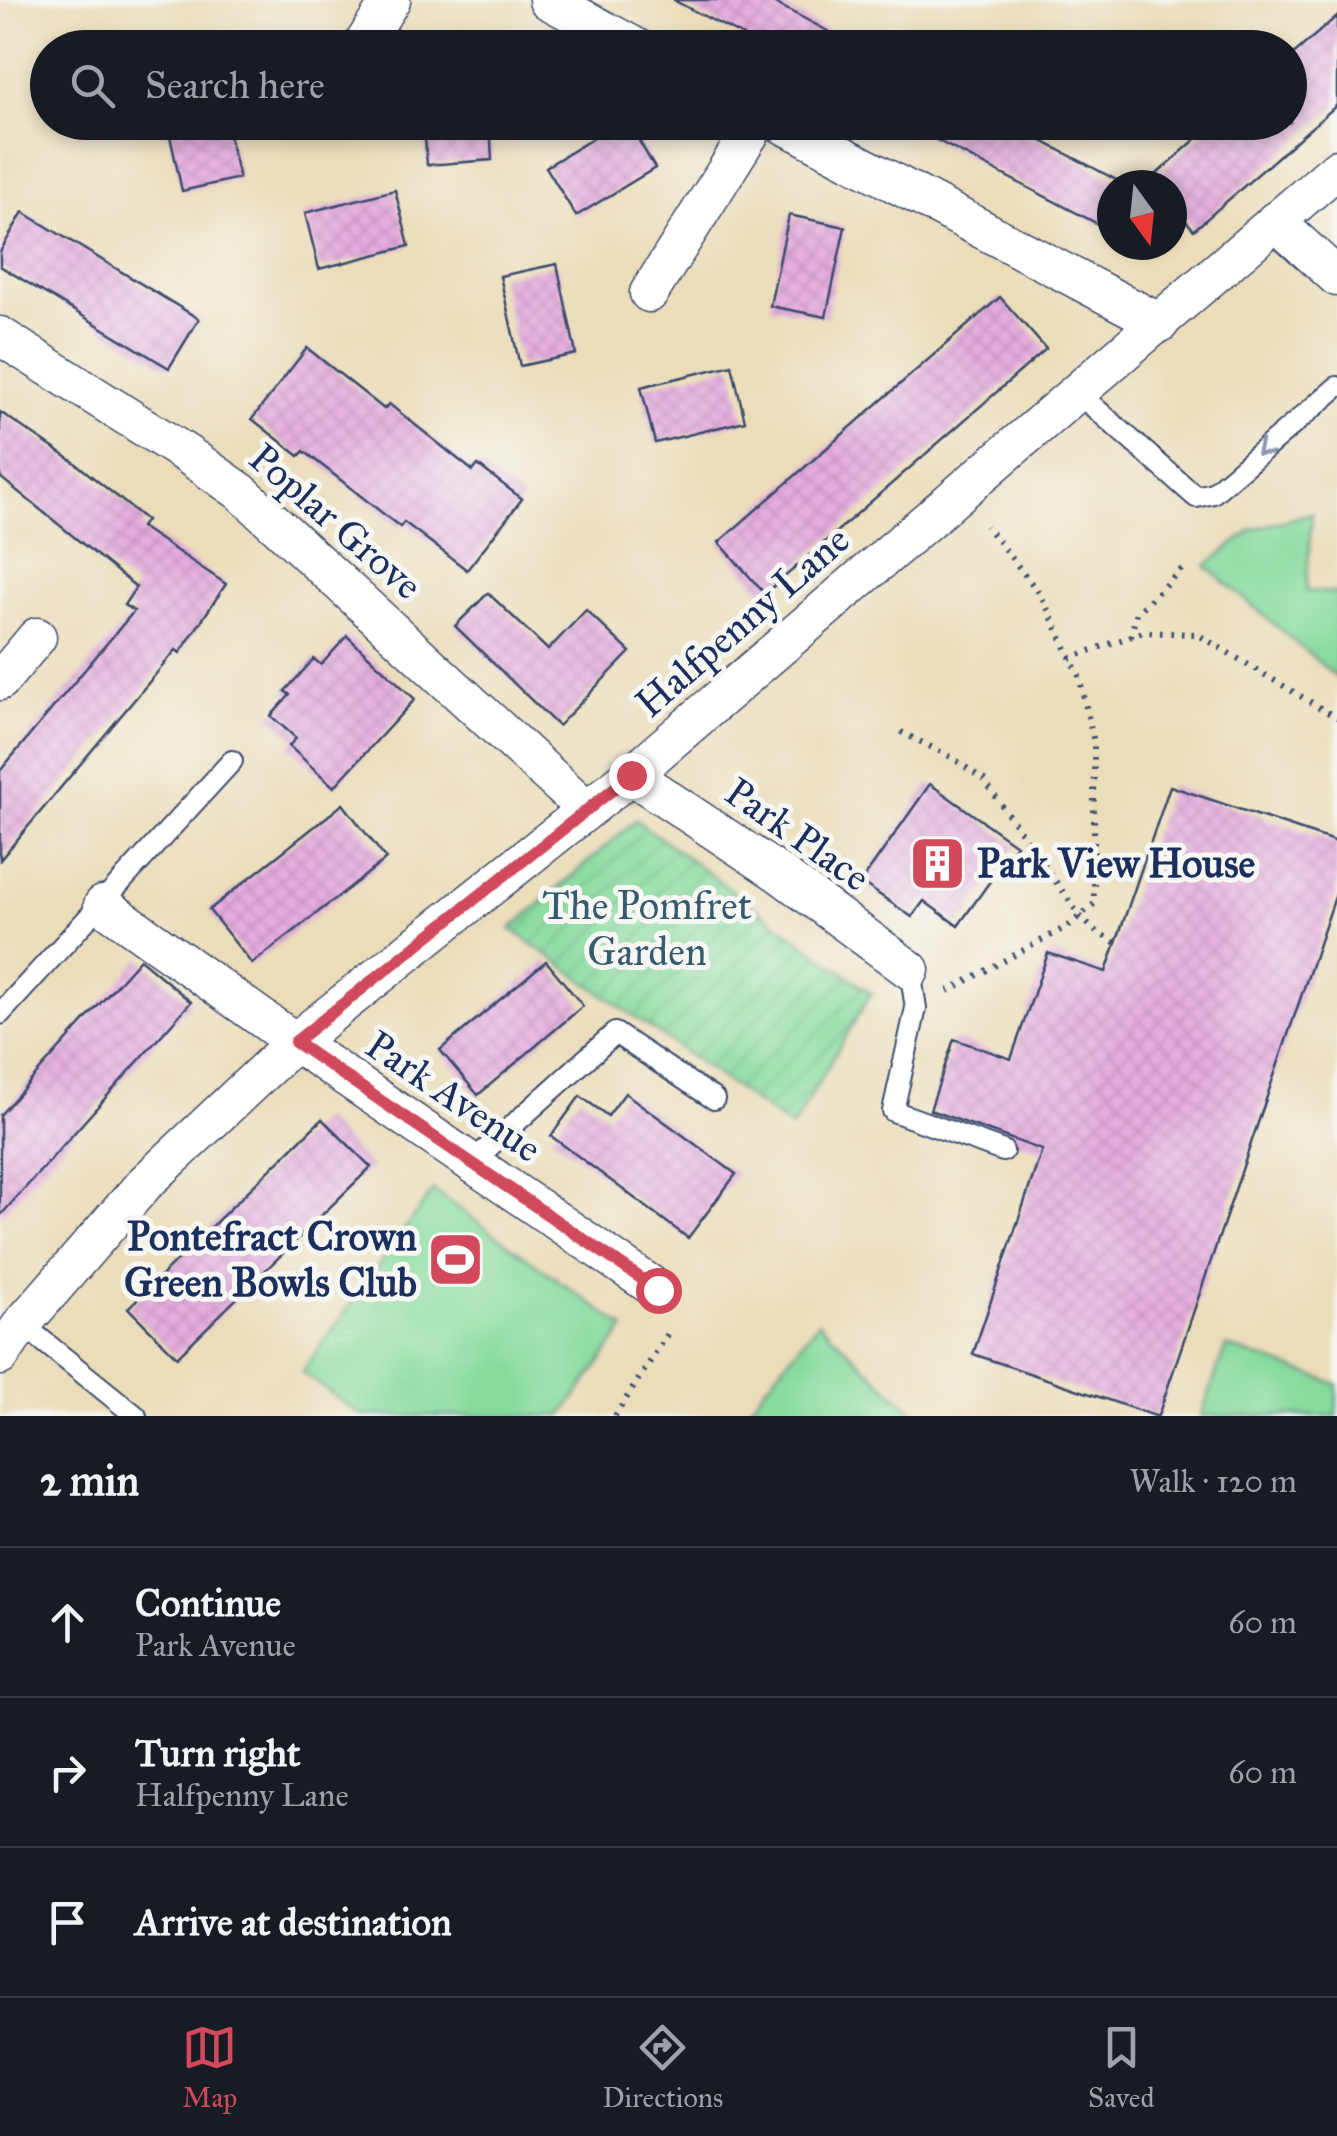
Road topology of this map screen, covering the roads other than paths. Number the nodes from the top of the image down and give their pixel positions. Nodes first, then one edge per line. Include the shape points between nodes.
1 (391, 0) edge
2 (548, 0) edge
3 (372, 30) edge
4 (604, 30) edge
5 (745, 140) edge
6 (813, 140) edge
7 (1337, 169) edge
8 (1275, 221) junction
9 (1337, 277) edge
10 (649, 292) dead end
11 (1160, 323) junction
12 (0, 336) edge
13 (1337, 387) edge
14 (1078, 393) junction
15 (37, 637) dead end
16 (0, 681) edge
17 (232, 761) dead end
18 (631, 775) junction
19 (586, 810) junction
20 (103, 905) junction
21 (910, 970) joint
22 (0, 1014) edge
23 (295, 1042) junction
24 (714, 1099) dead end
25 (1003, 1151) dead end
26 (471, 1163) junction
27 (658, 1290) road end
28 (11, 1315) edge
29 (0, 1356) edge
30 (136, 1416) edge

1 - 3 street
2 - 4 street
5 - 10 street
6 - 11 street
7 - 8 street, Halfpenny Lane
8 - 9 street
8 - 11 street, Halfpenny Lane
11 - 14 street, Halfpenny Lane
12 - 19 street, Poplar Grove via 241,492
13 -> 14 lane via 1213,493 1196,498
14 - 18 street, Halfpenny Lane
15 - 16 street
17 - 20 lane
18 - 19 street, Halfpenny Lane
18 - 21 street, Park Place
19 - 23 street, Halfpenny Lane
20 - 22 lane
20 - 23 street, Park Avenue
21 - 25 lane via 916,1008 893,1112
23 - 26 street, Park Avenue
23 - 28 street, Halfpenny Lane
24 - 26 lane via 615,1033
26 - 27 street, Park Avenue
28 - 29 street, Halfpenny Lane
28 - 30 lane

